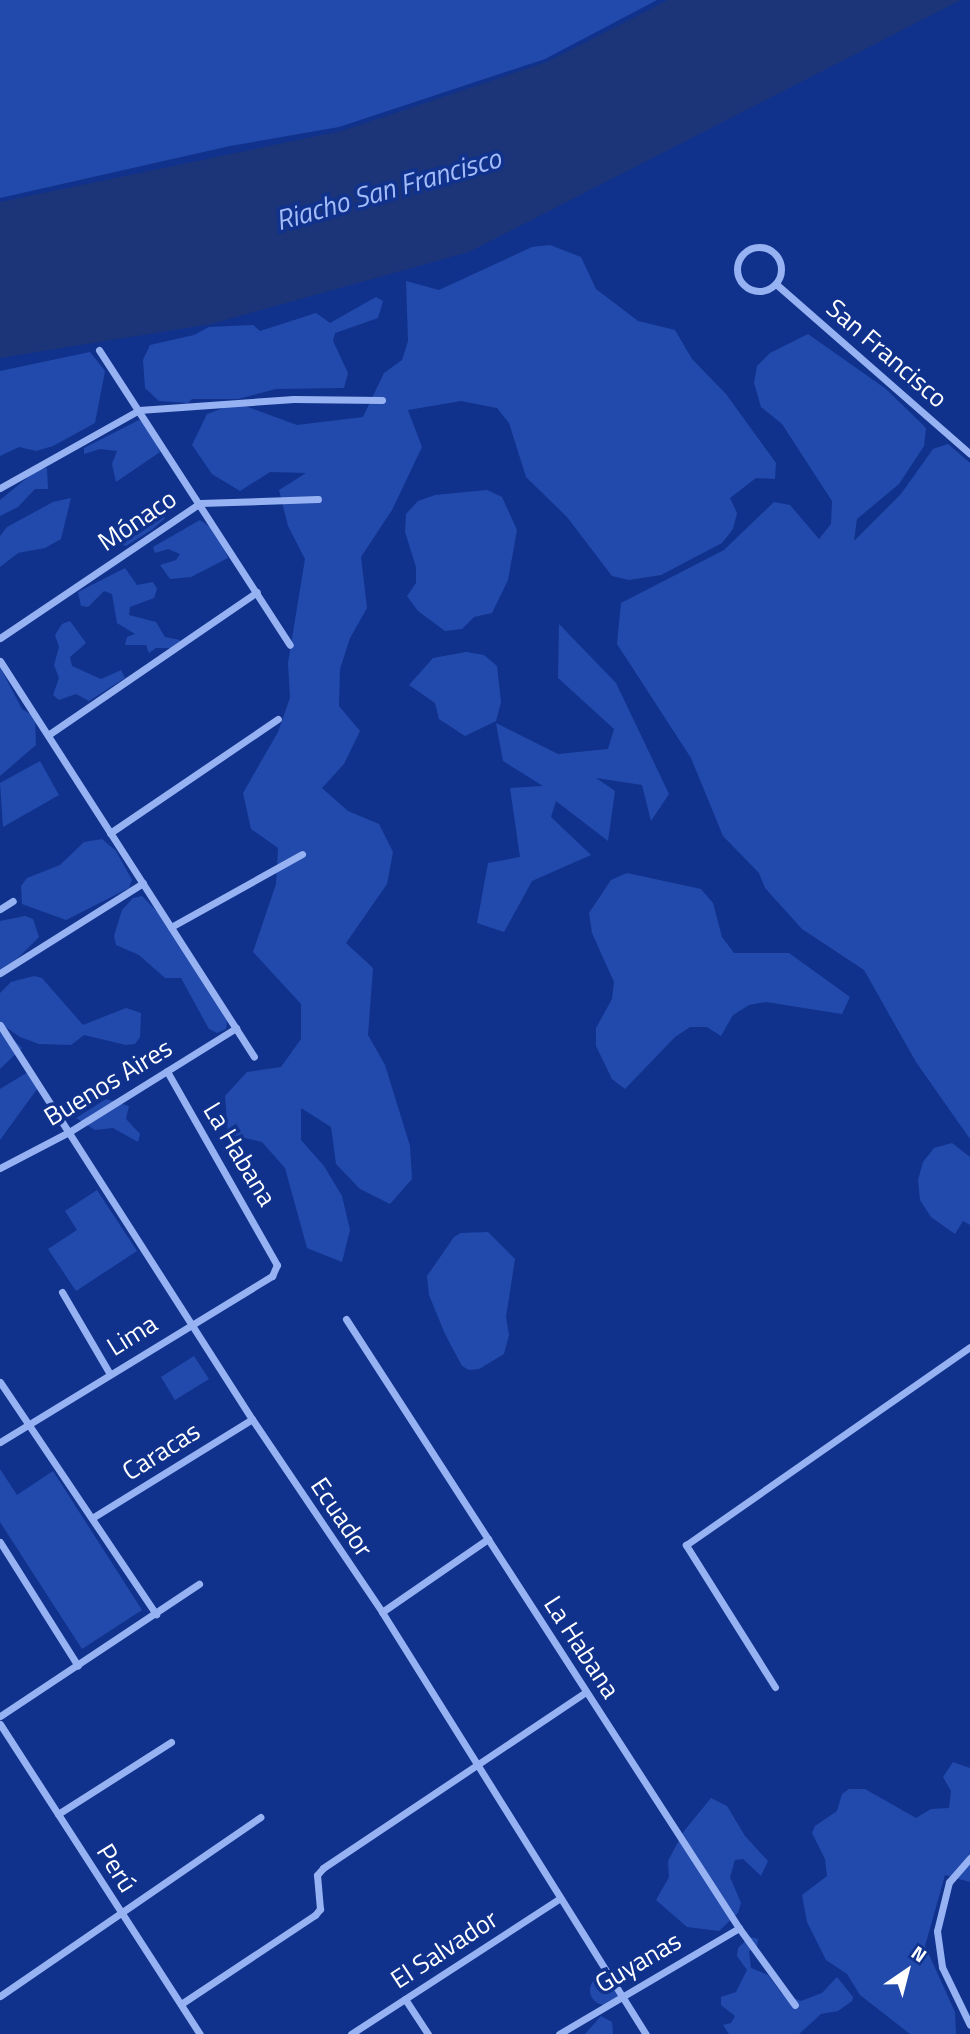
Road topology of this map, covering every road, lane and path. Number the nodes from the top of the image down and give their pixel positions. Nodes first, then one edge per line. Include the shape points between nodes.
1 (776, 284) junction
2 (99, 350) dead end
3 (382, 400) dead end
4 (139, 411) junction
5 (970, 454) edge
6 (0, 488) edge
7 (318, 499) dead end
8 (200, 503) junction
9 (257, 592) junction
10 (0, 638) edge
11 (290, 645) dead end
12 (0, 661) edge
13 (278, 719) dead end
14 (48, 735) junction
15 (110, 832) junction
16 (302, 854) dead end
17 (143, 883) junction
18 (13, 901) dead end
19 (0, 909) edge
20 (171, 927) junction
21 (0, 973) edge
22 (0, 1025) edge
23 (236, 1028) junction
24 (254, 1057) dead end
25 (167, 1071) junction
26 (69, 1132) junction
27 (0, 1168) edge
28 (277, 1258) joint
29 (62, 1292) dead end
30 (346, 1319) dead end
31 (192, 1323) junction
32 (970, 1347) edge
33 (110, 1374) junction
34 (0, 1382) edge
35 (252, 1419) junction
36 (27, 1425) junction
37 (0, 1442) edge
38 (92, 1518) junction
39 (488, 1539) junction
40 (0, 1542) edge
41 (199, 1584) dead end
42 (382, 1612) junction
43 (156, 1614) junction
44 (78, 1666) junction
45 (775, 1687) dead end
46 (586, 1692) junction
47 (0, 1716) edge
48 (0, 1724) edge
49 (171, 1742) dead end
50 (477, 1769) junction
51 (58, 1814) junction
52 (260, 1817) dead end
53 (970, 1858) edge
54 (559, 1899) junction
55 (121, 1914) junction
56 (739, 1928) junction
57 (0, 1996) edge
58 (621, 1996) junction
59 (405, 1999) junction
60 (181, 2004) junction
61 (794, 2005) dead end
62 (970, 2025) edge
63 (200, 2034) edge
64 (351, 2034) edge
65 (428, 2034) edge
66 (559, 2034) edge
67 (646, 2034) edge

1 - 1 street via 781,265 771,250 755,247 742,255 737,268 746,287 762,291
1 - 5 street, San Francisco
2 - 4 street
3 - 4 street via 294,399
4 - 6 street
4 - 8 street
7 - 8 street, Mónaco
8 - 9 street
8 - 10 street, Mónaco
9 - 11 street
9 - 14 street
12 - 14 street
13 - 15 street
14 - 15 street
15 - 17 street
16 - 20 street
17 - 20 street
17 - 21 street
18 - 19 street
20 - 23 street
22 - 26 street, Ecuador
23 - 24 street
23 - 25 street, Buenos Aires
25 - 26 street, Buenos Aires
25 - 28 street, La Habana
26 - 27 street, Buenos Aires
26 - 31 street, Ecuador
28 - 31 street, Lima via 272,1276
29 - 33 street
30 - 39 street, La Habana
31 - 33 street, Lima
31 - 35 street, Ecuador
32 - 45 street via 686,1545
33 - 36 street, Lima
34 - 36 street
35 - 38 street, Caracas
35 - 42 street, Ecuador
36 - 37 street, Lima
36 - 38 street
38 - 43 street
39 - 42 street
39 - 46 street, La Habana
40 - 44 street
41 - 43 street
42 - 50 street, Ecuador
43 - 44 street
44 - 47 street
46 - 50 street
46 - 56 street, La Habana
48 - 51 street, Perú
49 - 51 street
50 - 54 street, Ecuador
50 - 60 street via 324,1868 317,1875 320,1909 315,1915
51 - 55 street, Perú
52 - 55 street
53 - 62 street via 949,1882 937,1931 942,1967
54 - 58 street, Ecuador
54 - 59 street, El Salvador
55 - 57 street
55 - 60 street, Perú
56 - 58 street, Guyanas
56 - 61 street, La Habana
58 - 66 street, Guyanas
58 - 67 street, Ecuador
59 - 64 street, El Salvador
59 - 65 street
60 - 63 street, Perú

